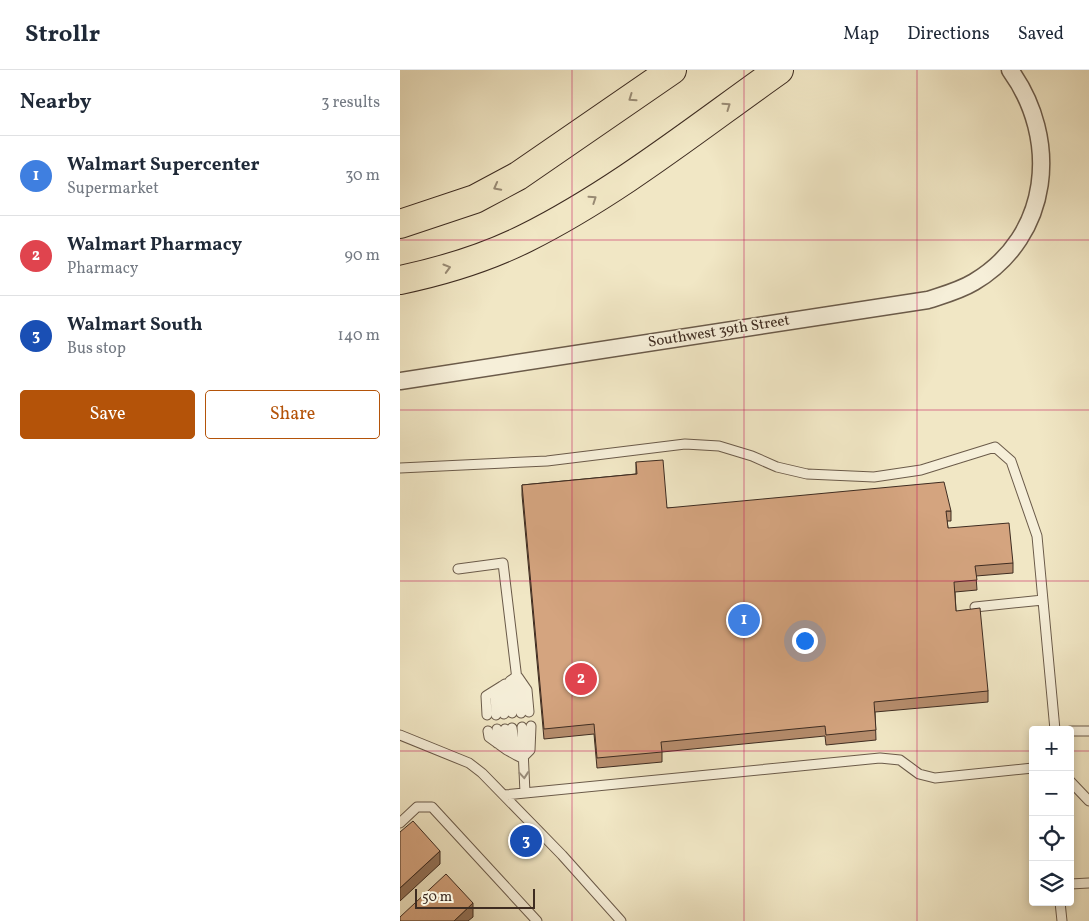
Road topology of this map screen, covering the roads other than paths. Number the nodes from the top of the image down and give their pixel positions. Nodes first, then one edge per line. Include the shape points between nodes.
1 (672, 70) edge
2 (779, 70) edge
3 (1010, 70) edge
4 (400, 224) edge
5 (400, 280) edge
6 (400, 381) edge
7 (400, 468) edge
8 (458, 569) dead end
9 (1043, 600) junction
10 (975, 607) edge
11 (506, 684) junction
12 (508, 714) junction
13 (526, 726) dead end
14 (1055, 726) edge
15 (1074, 731) edge
16 (1089, 731) edge
17 (400, 735) edge
18 (515, 754) junction
19 (1029, 768) edge
20 (1074, 785) edge
21 (526, 793) junction
22 (504, 795) junction
23 (1089, 801) edge
24 (400, 823) edge
25 (1089, 883) edge
26 (1074, 884) edge
27 (1060, 906) edge
28 (537, 921) edge
29 (621, 921) edge
30 (1062, 921) edge

1 -> 4 highway via 518,176 475,199
5 -> 2 highway via 472,260 524,239 567,216
3 - 6 street, Southwest 39th Street via 1034,114 1042,151 1038,194 1019,239 998,263 974,282 928,300
7 - 9 lane via 547,461 685,444 719,446 807,474 874,477 921,470 995,447 1012,461 1038,536
8 - 11 lane via 503,563
9 - 10 lane
9 - 14 lane
11 - 12 lane
11 - 12 lane
11 - 12 lane via 486,696
13 - 18 lane
15 - 16 lane
17 - 22 lane via 469,763
18 - 18 lane via 501,729 497,743
18 -> 21 lane
19 - 21 lane via 935,778 918,774 900,760 880,758
20 - 23 lane
21 - 22 lane
22 - 29 lane
24 - 28 lane via 417,807 432,807
25 - 26 lane
27 - 30 lane

